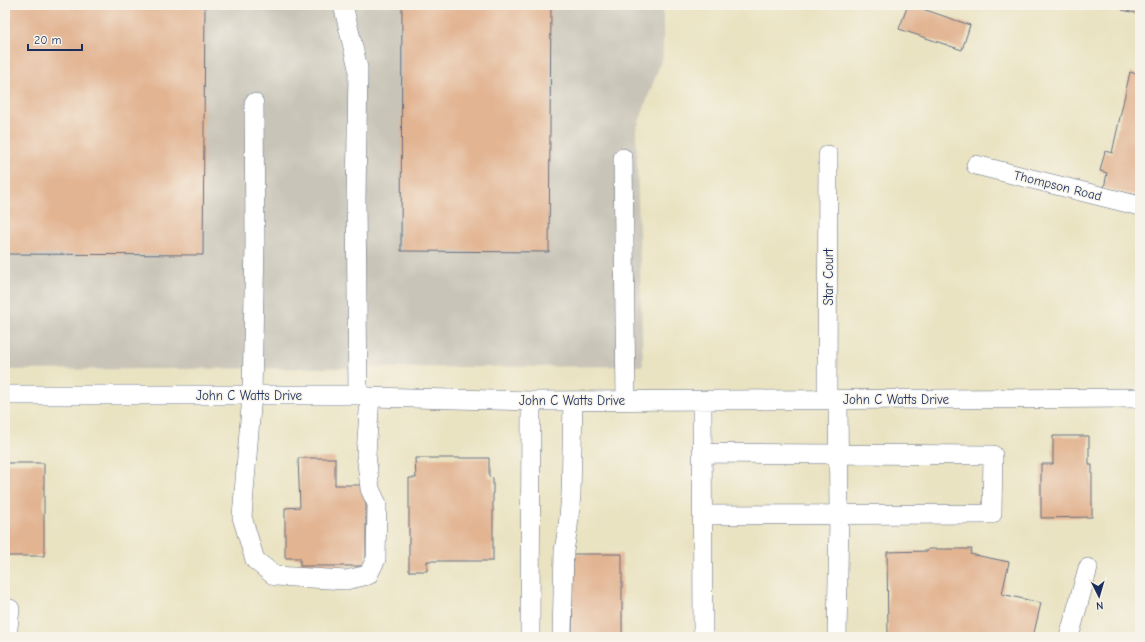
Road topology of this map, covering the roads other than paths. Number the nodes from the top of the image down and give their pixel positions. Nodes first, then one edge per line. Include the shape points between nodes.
1 (343, 5) edge
2 (254, 103) dead end
3 (828, 155) dead end
4 (623, 158) dead end
5 (976, 165) dead end
6 (1140, 206) edge
7 (5, 395) edge
8 (252, 395) junction
9 (364, 396) junction
10 (1140, 398) edge
11 (833, 399) junction
12 (573, 400) junction
13 (626, 400) junction
14 (531, 401) junction
15 (702, 401) junction
16 (702, 453) junction
17 (838, 454) junction
18 (839, 514) junction
19 (703, 515) junction
20 (1088, 568) dead end
21 (5, 609) edge
22 (7, 637) edge
23 (530, 637) edge
24 (562, 637) edge
25 (703, 637) edge
26 (837, 637) edge
27 (1069, 637) edge

1 - 9 street via 358,68 356,200
2 - 8 street
3 - 11 street, Star Court
4 - 13 street
5 - 6 street, Thompson Road
7 - 8 street, John C Watts Drive
8 - 9 street, John C Watts Drive
8 - 9 street via 242,517 255,560 279,577 346,580 368,575 376,559 377,504 370,489
9 - 14 street, John C Watts Drive
10 - 11 street, John C Watts Drive
11 - 15 street, John C Watts Drive
11 - 17 street, Star Court
12 - 13 street, John C Watts Drive
12 - 14 street, John C Watts Drive
12 - 24 street via 571,495 564,551
13 - 15 street, John C Watts Drive
14 - 23 street
15 - 16 street
16 - 17 street
16 - 19 street
17 - 18 street, Star Court
17 - 18 street via 993,455 992,514
18 - 19 street
18 - 26 street, Star Court
19 - 25 street
20 - 27 street
21 - 22 street via 10,609

